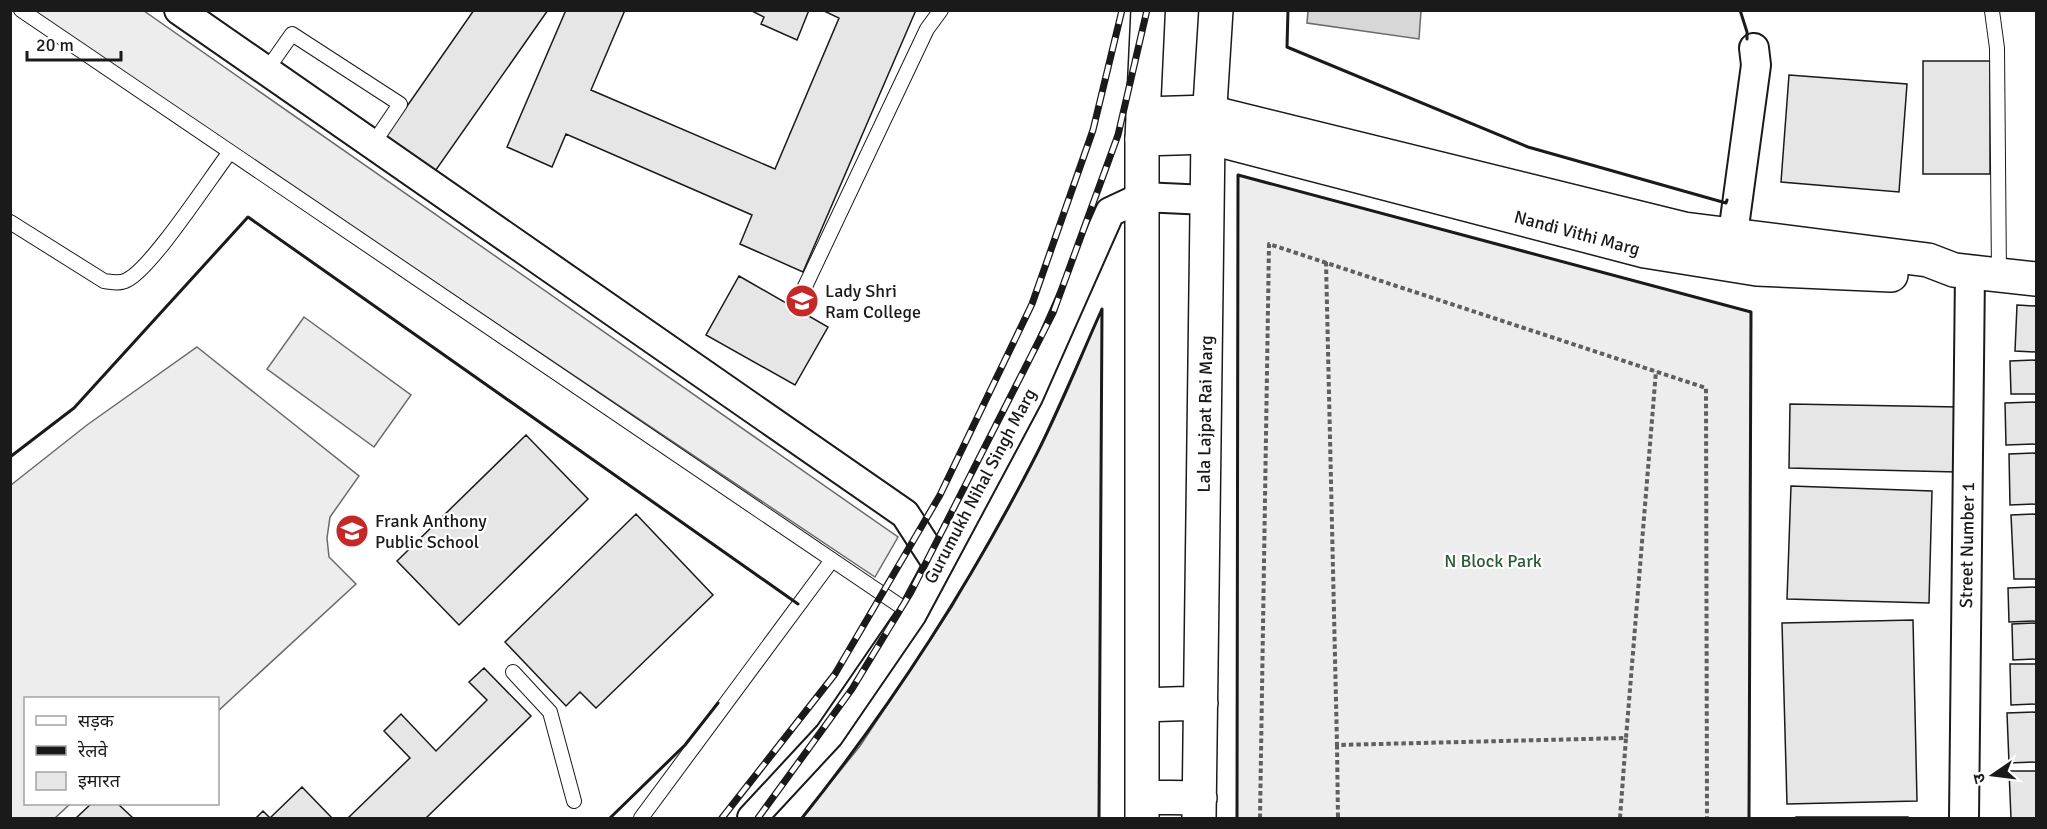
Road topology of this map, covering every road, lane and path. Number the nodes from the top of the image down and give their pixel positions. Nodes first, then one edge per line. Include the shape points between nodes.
1 (21, 10) edge
2 (179, 10) edge
3 (941, 10) edge
4 (1148, 10) edge
5 (1216, 10) edge
6 (1992, 11) edge
7 (1754, 48) dead end
8 (266, 71) junction
9 (1208, 125) junction
10 (1142, 127) junction
11 (372, 144) junction
12 (230, 152) junction
13 (1142, 197) junction
14 (1207, 200) junction
15 (11, 222) edge
16 (1732, 250) junction
17 (1326, 262) junction
18 (1974, 272) junction
19 (2037, 279) edge
20 (801, 295) dead end
21 (1656, 371) junction
22 (832, 560) junction
23 (938, 565) junction
24 (912, 614) junction
25 (513, 672) dead end
26 (1201, 703) junction
27 (1142, 705) junction
28 (1626, 738) junction
29 (1337, 745) junction
30 (574, 801) dead end
31 (1142, 808) edge
32 (1199, 808) edge
33 (1620, 818) edge
34 (641, 819) edge
35 (752, 819) edge
36 (1260, 819) edge
37 (1338, 819) edge
38 (1616, 819) edge
39 (1707, 819) edge
40 (1964, 819) edge

1 - 12 lane
2 - 8 street
3 - 20 lane via 927,29
4 - 10 main road
5 - 9 main road, Lala Lajpat Rai Marg
6 - 18 lane via 1997,48
7 - 16 street via 1756,65
8 - 11 street
8 - 11 lane via 292,34 400,104
9 - 10 main road, Nandi Vithi Marg
9 - 14 main road, Lala Lajpat Rai Marg
9 - 16 main road, Nandi Vithi Marg via 1684,230
10 - 13 main road
11 - 23 street via 905,514
12 - 15 lane via 153,256 129,280 104,281
12 - 22 lane
13 - 14 street, Gurumukh Nihal Singh Marg
13 - 23 street, Gurumukh Nihal Singh Marg via 1110,212 1028,397
13 - 27 main road
14 - 26 main road, Lala Lajpat Rai Marg
16 - 18 main road, Nandi Vithi Marg via 1928,260
17 - 21 path
17 - 29 path
17 - 36 path via 1269,243
18 - 19 main road, Nandi Vithi Marg
18 - 40 street, Street Number 1
21 - 28 path
21 - 39 path via 1706,388
22 - 24 lane
22 - 34 lane
23 - 24 street, Gurumukh Nihal Singh Marg
24 - 35 street, Gurumukh Nihal Singh Marg via 829,735
25 - 30 lane via 550,712
26 - 27 main road
26 - 32 main road, Lala Lajpat Rai Marg
27 - 31 main road
28 - 29 path
28 - 33 path
29 - 37 path
31 - 32 main road
33 - 38 path

